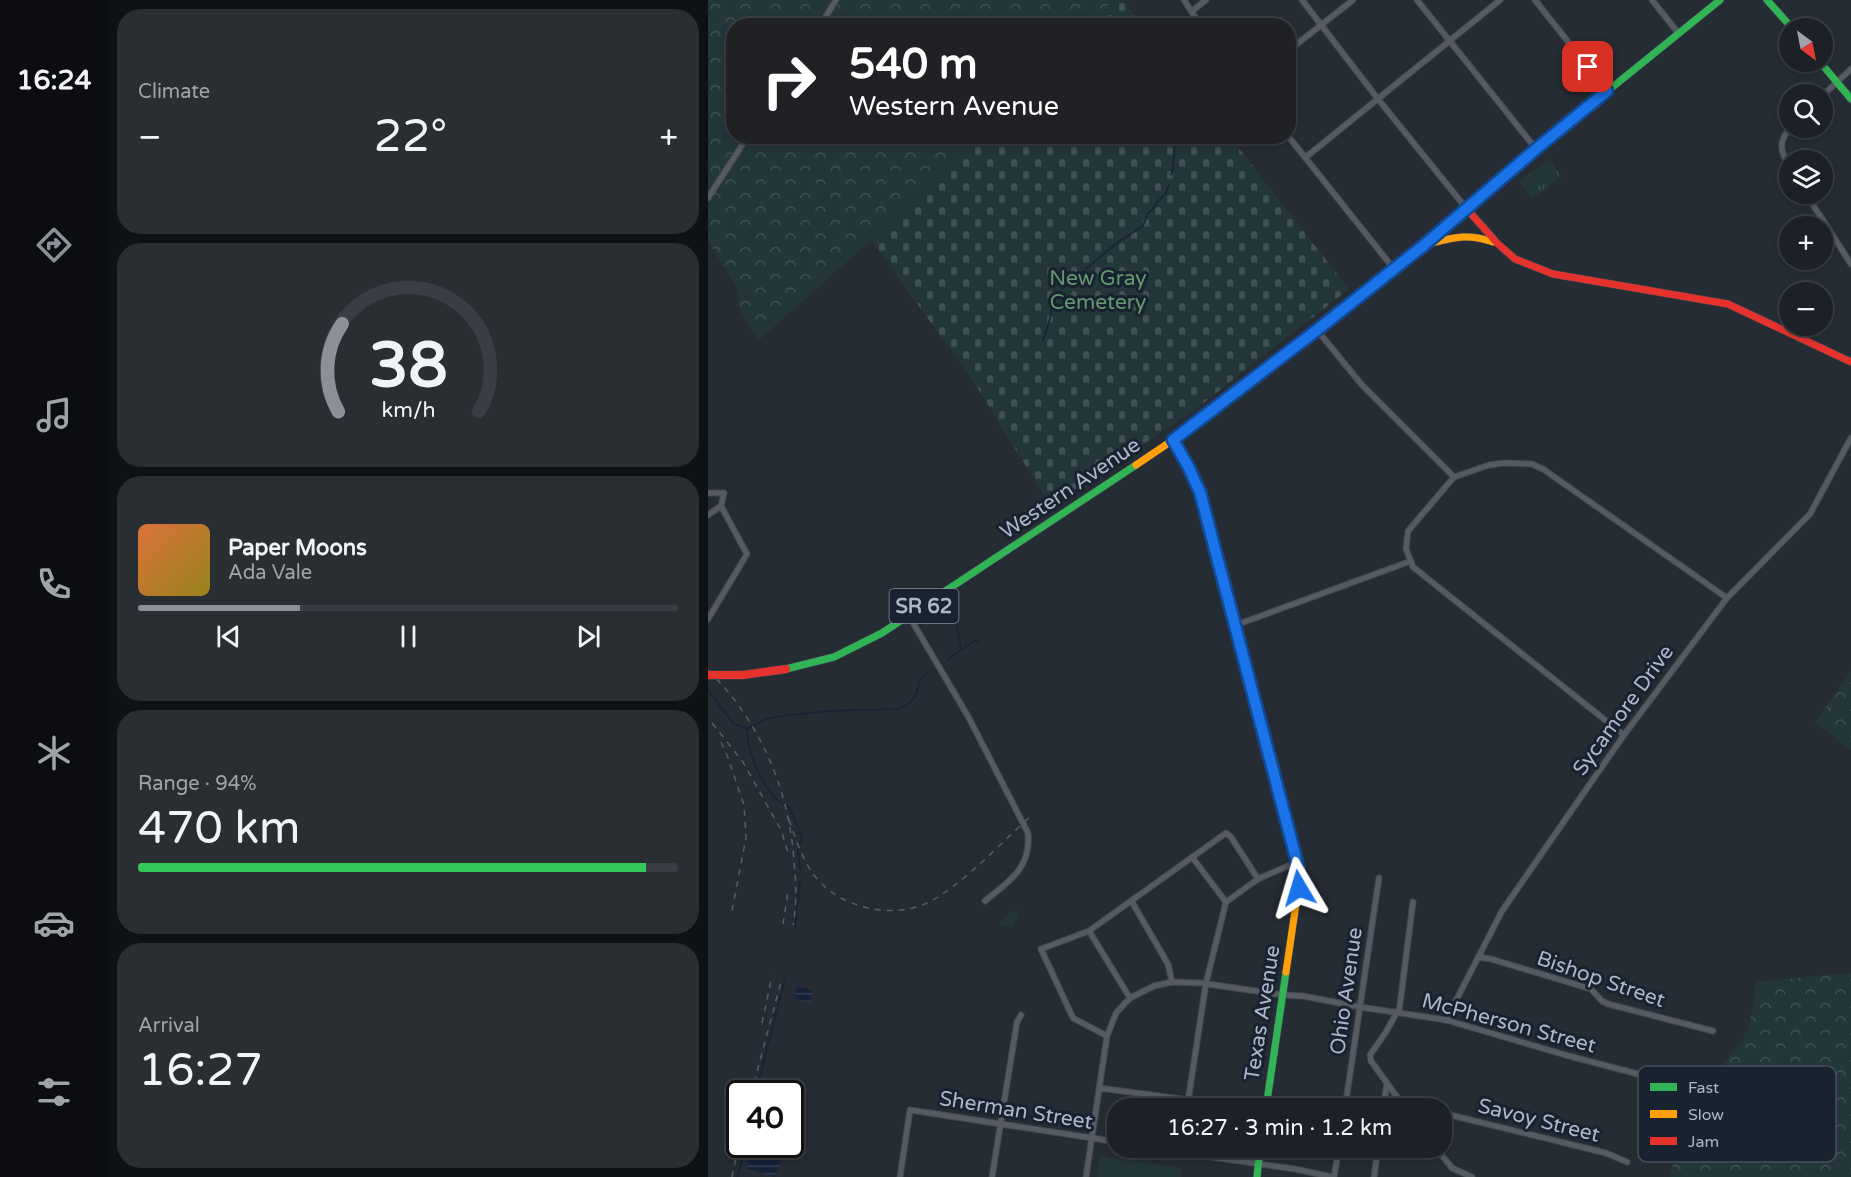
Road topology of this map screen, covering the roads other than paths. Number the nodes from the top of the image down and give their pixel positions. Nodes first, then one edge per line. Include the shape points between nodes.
1 (836, 0) edge
2 (1184, 0) edge
3 (1206, 0) edge
4 (1302, 0) edge
5 (1353, 0) edge
6 (1417, 0) edge
7 (1500, 0) edge
8 (1535, 0) edge
9 (1652, 0) edge
10 (1720, 0) edge
11 (1767, 0) edge
12 (1192, 11) junction
13 (825, 18) edge
14 (1197, 18) edge
15 (1783, 18) edge
16 (1322, 25) junction
17 (1679, 34) junction
18 (1450, 41) junction
19 (1296, 45) edge
20 (1851, 69) edge
21 (1829, 72) edge
22 (1837, 81) junction
23 (1833, 85) edge
24 (1607, 91) junction
25 (1378, 99) junction
26 (1851, 99) edge
27 (743, 144) edge
28 (1294, 144) edge
29 (1536, 149) junction
30 (1305, 157) junction
31 (708, 198) edge
32 (1812, 204) edge
33 (1466, 208) junction
34 (1497, 243) junction
35 (1423, 246) junction
36 (1851, 264) edge
37 (1394, 269) junction
38 (1317, 330) junction
39 (1851, 362) edge
40 (1851, 438) edge
41 (1173, 440) junction
42 (1455, 477) junction
43 (708, 493) edge
44 (721, 506) junction
45 (708, 515) edge
46 (1411, 561) junction
47 (1727, 598) junction
48 (909, 616) junction
49 (708, 620) edge
50 (1236, 625) junction
51 (708, 675) edge
52 (1624, 735) junction
53 (1192, 857) junction
54 (1297, 862) junction
55 (1379, 878) dead end
56 (1258, 879) junction
57 (985, 901) dead end
58 (1132, 902) junction
59 (1226, 902) junction
60 (1413, 902) dead end
61 (1089, 931) junction
62 (1478, 957) junction
63 (1172, 982) junction
64 (1206, 983) junction
65 (1283, 995) junction
66 (1130, 998) junction
67 (1360, 1007) junction
68 (1398, 1012) junction
69 (1021, 1015) dead end
70 (1446, 1020) junction
71 (1713, 1031) dead end
72 (1107, 1036) junction
73 (1638, 1074) edge
74 (1387, 1084) junction
75 (1099, 1088) junction
76 (1174, 1098) edge
77 (1189, 1098) edge
78 (1268, 1098) edge
79 (1346, 1098) edge
80 (1385, 1098) edge
81 (1397, 1098) edge
82 (1452, 1115) edge
83 (1000, 1124) junction
84 (1092, 1138) junction
85 (1107, 1140) edge
86 (1228, 1158) edge
87 (1259, 1158) edge
88 (1337, 1158) edge
89 (1377, 1158) edge
90 (1444, 1158) edge
91 (1627, 1162) dead end
92 (1258, 1163) junction
93 (900, 1177) edge
94 (992, 1177) edge
95 (1086, 1177) edge
96 (1257, 1177) edge
97 (1333, 1177) edge
98 (1374, 1177) edge
99 (1472, 1177) edge

1 - 13 street
2 - 12 street
3 - 12 street
4 - 16 street
5 - 16 street
6 - 18 street
7 - 18 street
8 - 24 street
9 - 17 street
10 - 17 main road, Western Avenue / SR 62
11 - 15 main road
12 - 14 street
16 - 19 street
16 - 25 street
17 - 24 main road, Western Avenue / SR 62
18 - 25 street
18 - 29 street
20 - 22 street
21 - 22 main road
22 - 23 street
22 - 26 main road
24 - 29 main road, Western Avenue / SR 62
25 - 30 street
25 - 33 street
27 - 31 street
28 - 30 street
29 - 33 main road, Western Avenue / SR 62
30 - 37 street
32 - 36 street
33 - 34 main road
33 - 35 main road, Western Avenue / SR 62
34 - 35 main road via 1464,235
34 - 39 main road via 1515,259 1553,274 1728,304
35 - 37 main road, Western Avenue / SR 62
37 - 38 main road, Western Avenue / SR 62
38 - 41 main road, Western Avenue / SR 62
38 - 42 street via 1362,385
40 - 47 street, Sycamore Drive via 1810,514
41 - 48 main road, Western Avenue / SR 62
41 - 50 main road, Texas Avenue via 1200,492
42 - 46 street via 1408,531 1406,549
42 - 47 street via 1504,463 1543,469
43 - 44 street via 724,493
44 - 45 street
44 - 49 street via 747,554
46 - 50 street
46 - 52 street via 1413,567
47 - 52 street, Sycamore Drive
48 - 51 main road, Western Avenue / SR 62, bridge via 849,651 821,661 743,675
48 - 57 street via 969,718 1028,833 1023,865
50 - 54 main road, Texas Avenue
52 - 62 street, Sycamore Drive via 1502,911
53 - 56 street via 1226,834
53 - 58 street
53 - 59 street
54 - 56 street
54 - 65 main road, Texas Avenue via 1299,888
55 - 67 street, Ohio Avenue
56 - 59 street
58 - 61 street
58 - 63 street via 1168,964
59 - 64 street
60 - 68 street
61 - 66 street
61 - 72 street via 1041,949 1073,1018
62 - 70 street, Sycamore Drive
62 - 71 street, Bishop Street via 1591,989 1608,1004
63 - 64 street, McPherson Street
63 - 66 street, McPherson Street
64 - 65 street, McPherson Street
64 - 77 street
65 - 67 street, McPherson Street
65 - 78 main road, Texas Avenue
66 - 72 street via 1116,1013
67 - 68 street, McPherson Street
67 - 79 street, Ohio Avenue
68 - 70 street, McPherson Street
68 - 74 street via 1370,1055
69 - 83 street
70 - 73 street, McPherson Street
72 - 75 street
74 - 80 street
74 - 81 street
75 - 76 street
75 - 84 street
82 - 91 street, Savoy Street via 1606,1153
83 - 84 street, Sherman Street
83 - 93 street, Sherman Street via 910,1110
83 - 94 street
84 - 85 street, Sherman Street
84 - 95 street
86 - 92 street
87 - 92 main road
88 - 97 street
89 - 98 street
90 - 99 street via 1452,1168
92 - 96 main road
92 - 97 street

